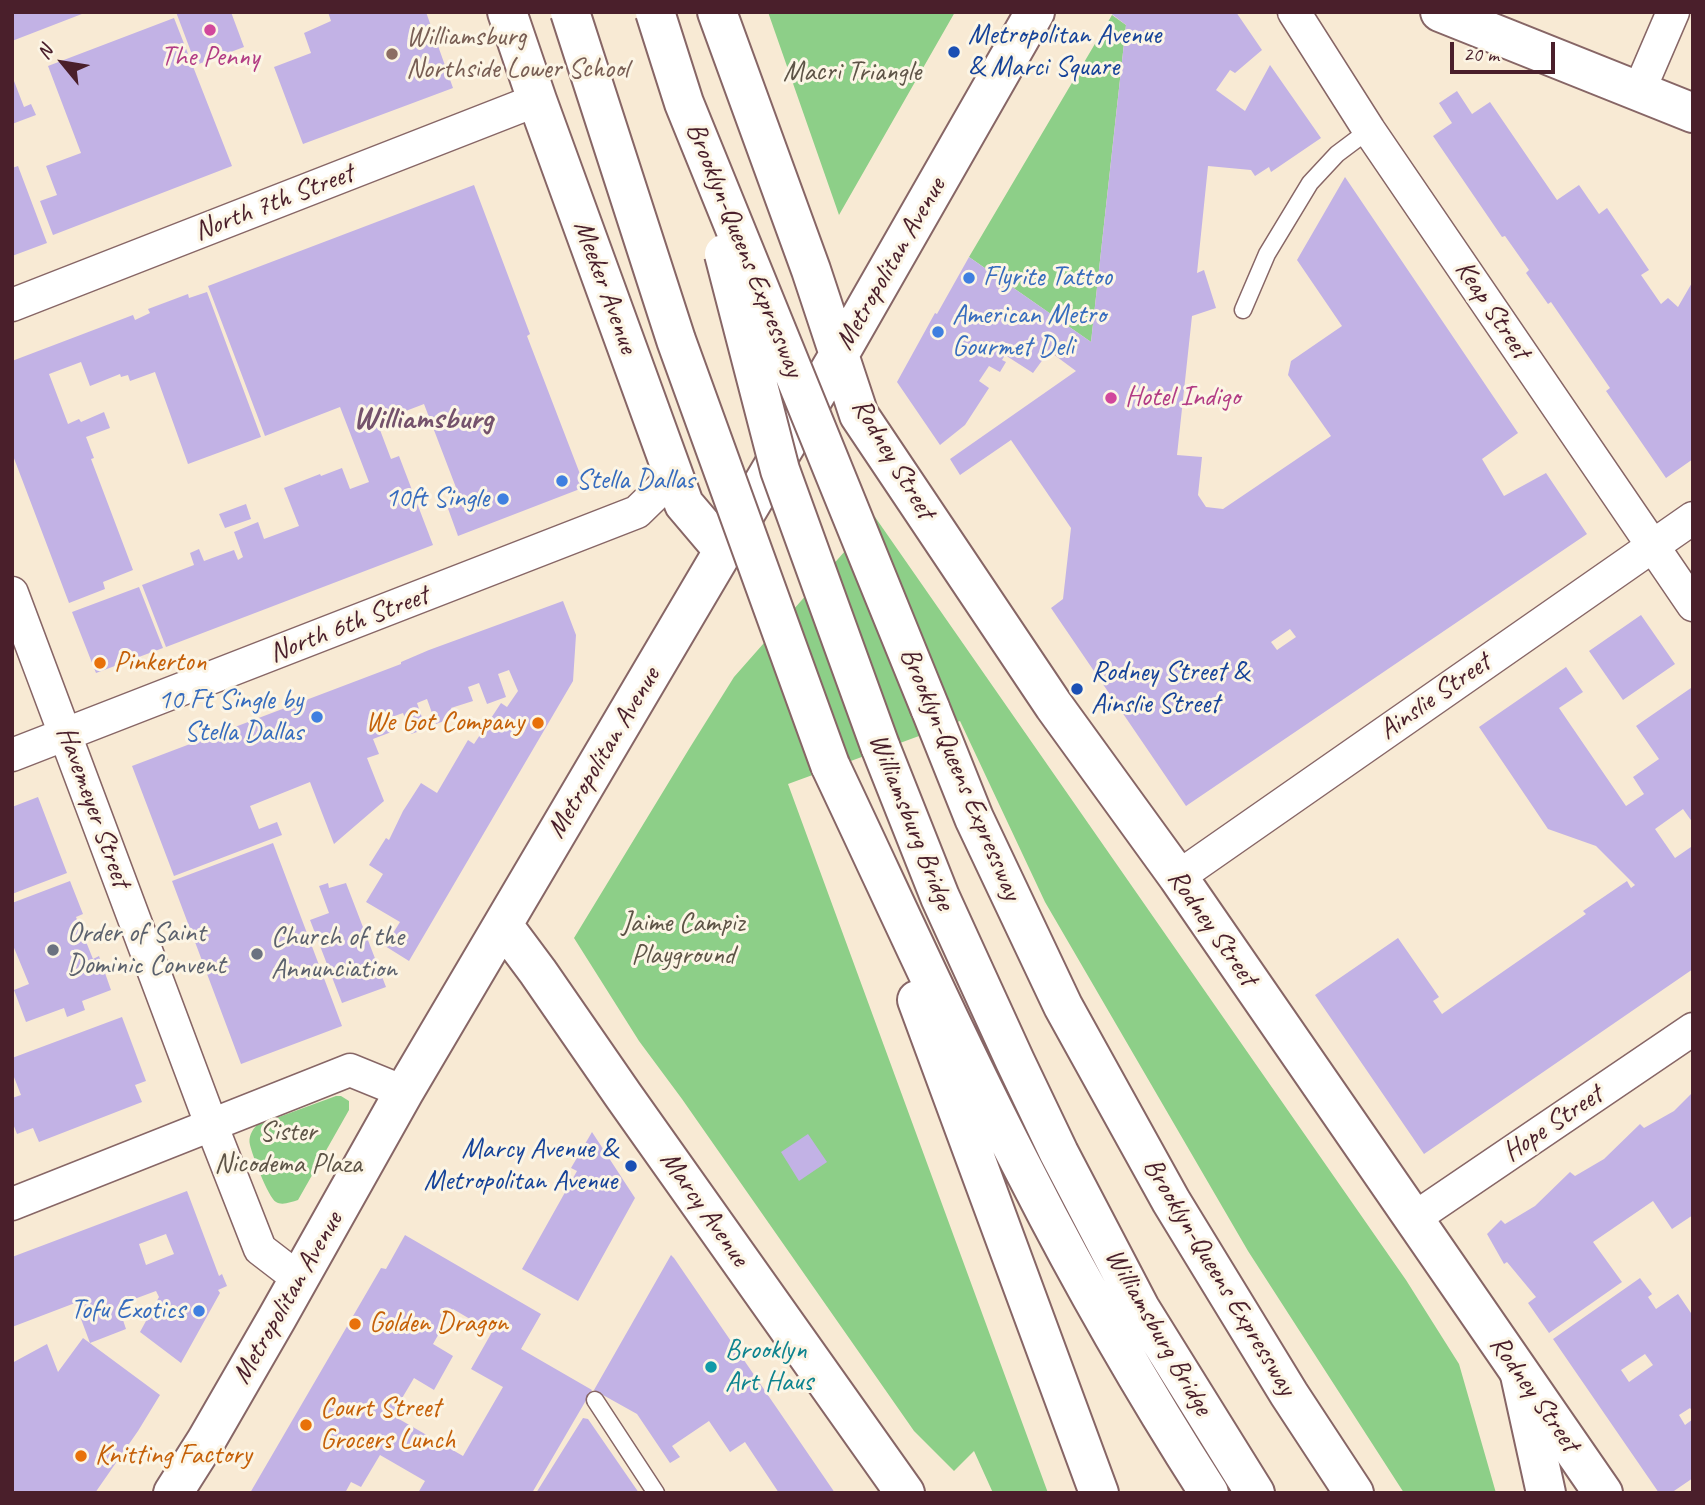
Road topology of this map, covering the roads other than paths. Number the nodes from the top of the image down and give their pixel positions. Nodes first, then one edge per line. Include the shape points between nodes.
1 (507, 12) edge
2 (570, 12) edge
3 (655, 12) edge
4 (717, 12) edge
5 (1035, 12) edge
6 (1294, 12) edge
7 (1440, 12) edge
8 (1673, 12) edge
9 (1639, 91) junction
10 (537, 100) junction
11 (684, 103) junction
12 (1693, 113) edge
13 (1369, 130) junction
14 (12, 305) edge
15 (1243, 310) dead end
16 (840, 353) junction
17 (674, 476) junction
18 (1693, 519) edge
19 (1652, 546) junction
20 (723, 550) junction
21 (12, 593) edge
22 (1693, 605) edge
23 (66, 735) junction
24 (12, 755) edge
25 (830, 765) junction
26 (1178, 877) junction
27 (503, 925) junction
28 (1693, 1029) edge
29 (404, 1092) junction
30 (211, 1124) junction
31 (12, 1204) edge
32 (1413, 1219) junction
33 (299, 1279) junction
34 (1520, 1375) junction
35 (595, 1401) dead end
36 (173, 1493) edge
37 (656, 1493) edge
38 (905, 1493) edge
39 (1099, 1493) edge
40 (1209, 1493) edge
41 (1255, 1493) edge
42 (1354, 1493) edge
43 (1546, 1493) edge
44 (1604, 1493) edge

1 - 10 main road, Meeker Avenue
2 - 25 main road, bridge via 676,340
3 - 11 main road, Brooklyn-Queens Expressway, bridge
4 - 16 main road
5 - 16 main road, Metropolitan Avenue
6 - 13 street, Keap Street
7 - 9 main road
8 - 9 street
9 - 12 main road
10 - 14 street, North 7th Street
10 - 17 main road, Meeker Avenue
11 - 41 main road, Williamsburg Bridge, bridge via 780,470 940,897 1059,1153 1140,1308
11 - 42 main road, Brooklyn-Queens Expressway, bridge via 974,818 1063,1006 1171,1202
13 - 15 lane via 1337,154 1310,183 1267,254
13 - 19 street, Keap Street
16 - 20 main road, Metropolitan Avenue
16 - 26 main road, Rodney Street via 859,415 1054,706
17 - 20 main road, Meeker Avenue via 684,504
17 - 23 street, North 6th Street via 637,512
18 - 19 street, Ainslie Street
19 - 22 street, Keap Street
19 - 26 street, Ainslie Street
20 - 27 main road, Metropolitan Avenue
21 - 23 street, Havemeyer Street
23 - 24 street, North 6th Street
23 - 30 street, Havemeyer Street
25 - 39 main road
25 - 40 main road, Williamsburg Bridge via 1043,1207 1095,1304
26 - 32 main road, Rodney Street
27 - 29 main road, Metropolitan Avenue
27 - 38 main road, Marcy Avenue
28 - 32 street, Hope Street
29 - 30 street via 350,1070
29 - 33 main road, Metropolitan Avenue
30 - 31 street
30 - 33 street, Havemeyer Street via 260,1249
32 - 34 main road, Rodney Street
33 - 36 main road, Metropolitan Avenue
34 - 43 main road
34 - 44 main road, Rodney Street
35 - 37 lane

